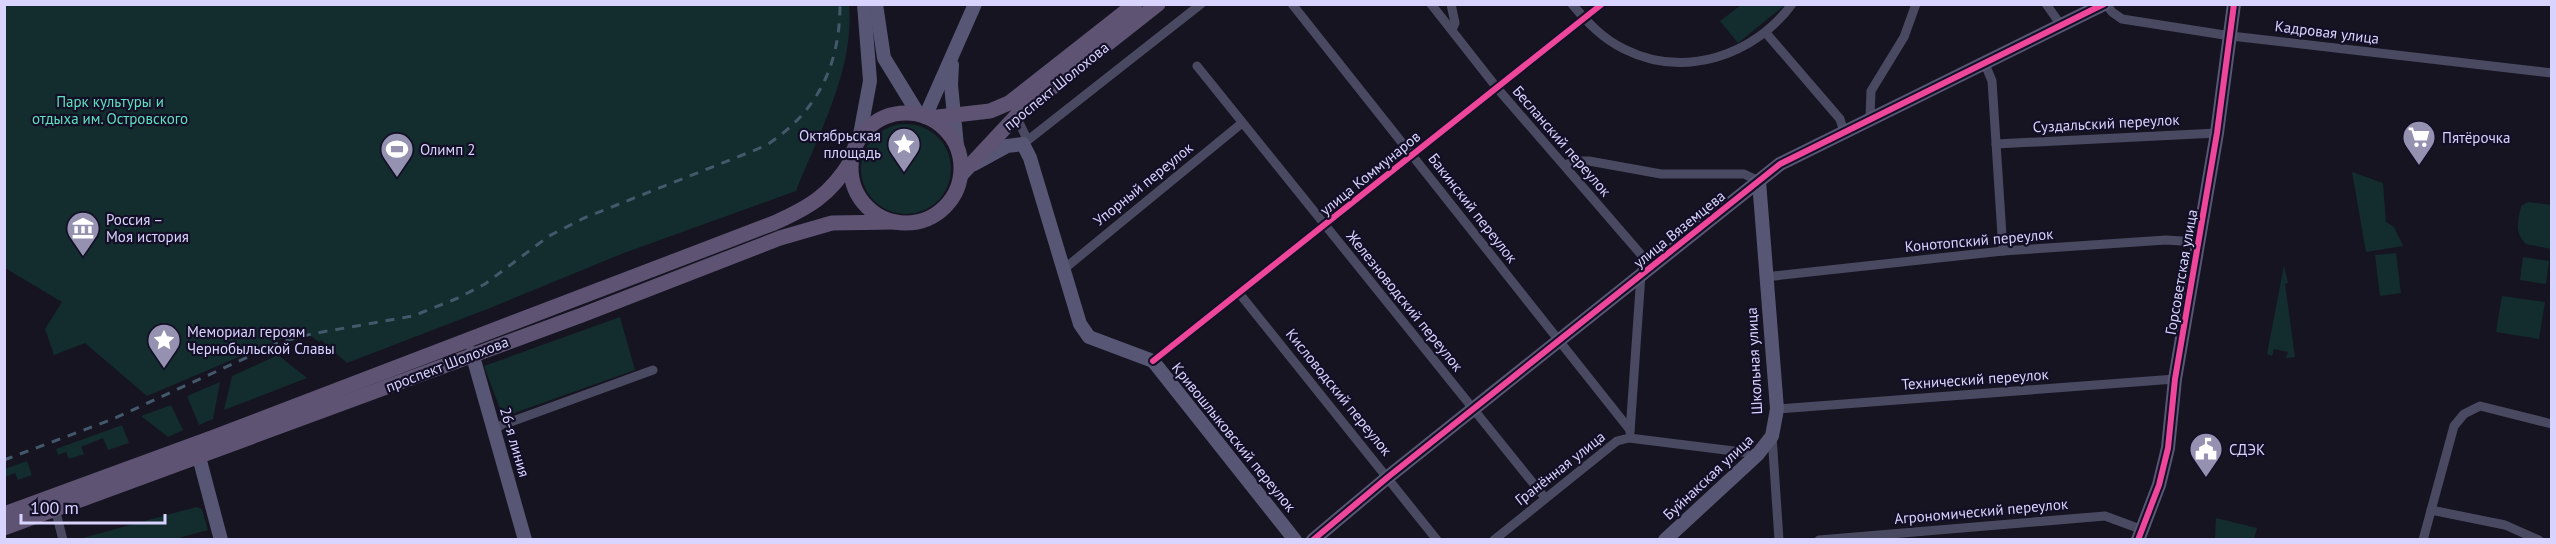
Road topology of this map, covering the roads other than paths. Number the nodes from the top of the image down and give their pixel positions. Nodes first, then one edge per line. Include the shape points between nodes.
1 (864, 4) edge
2 (876, 4) edge
3 (975, 4) edge
4 (1135, 4) edge
5 (1158, 4) edge
6 (1202, 4) edge
7 (1292, 4) edge
8 (1431, 4) edge
9 (1451, 4) edge
10 (1572, 4) edge
11 (1602, 4) edge
12 (1792, 4) edge
13 (1916, 4) edge
14 (2046, 4) edge
15 (2105, 4) edge
16 (2234, 4) edge
17 (1584, 19) junction
18 (2061, 25) junction
19 (1452, 30) junction
20 (1766, 33) junction
21 (2231, 36) junction
22 (952, 57) junction
23 (1985, 64) junction
24 (1197, 66) dead end
25 (2552, 73) edge
26 (1497, 88) junction
27 (1016, 116) junction
28 (924, 117) junction
29 (953, 117) junction
30 (1870, 118) junction
31 (1242, 123) junction
32 (1844, 132) junction
33 (2217, 133) junction
34 (859, 140) junction
35 (1025, 141) junction
36 (1996, 144) junction
37 (957, 146) junction
38 (1412, 155) junction
39 (851, 161) junction
40 (1564, 165) junction
41 (965, 170) junction
42 (1759, 181) junction
43 (895, 222) junction
44 (1325, 225) junction
45 (2197, 242) junction
46 (2002, 251) junction
47 (1064, 269) junction
48 (1646, 270) junction
49 (1765, 277) junction
50 (1239, 293) junction
51 (1558, 342) junction
52 (472, 353) junction
53 (1153, 362) junction
54 (653, 370) dead end
55 (2175, 379) junction
56 (1777, 409) junction
57 (1474, 410) junction
58 (2552, 424) edge
59 (494, 428) junction
60 (1630, 434) junction
61 (1772, 436) junction
62 (1758, 454) junction
63 (199, 457) junction
64 (1388, 477) junction
65 (1545, 498) junction
66 (53, 504) junction
67 (2430, 510) junction
68 (4, 514) edge
69 (4, 528) edge
70 (2140, 535) edge
71 (63, 540) edge
72 (221, 540) edge
73 (525, 540) edge
74 (1295, 540) edge
75 (1313, 540) edge
76 (1437, 540) edge
77 (1494, 540) edge
78 (1665, 540) edge
79 (1779, 540) edge
80 (1819, 540) edge
81 (2423, 540) edge
82 (2539, 540) edge

1 - 34 street via 870,81
2 - 28 street via 884,58
3 - 22 street
4 - 29 main road, проспект Шолохова via 1009,103 990,111
5 - 27 main road, проспект Шолохова
6 - 35 street
7 - 38 street, Бакинский переулок
8 - 19 street, Бесланский переулок
9 - 19 street via 1455,23
10 - 17 street
11 - 17 street, улица Коммунаров
12 - 20 street
13 - 30 street via 1904,37 1871,91
14 - 18 street
15 - 18 street, улица Вяземцева
15 - 21 street, Кадровая улица via 2122,19
16 - 21 street, Горсоветская улица
17 - 20 street via 1624,49 1673,62 1727,55
17 - 26 street, улица Коммунаров
18 - 23 street, улица Вяземцева
19 - 26 street, Бесланский переулок
20 - 32 street via 1840,119
21 - 25 street, Кадровая улица
21 - 33 street, Горсоветская улица
22 - 28 street
22 - 29 street
23 - 30 street, улица Вяземцева
23 - 36 street via 1992,81
24 - 31 street, Железноводский переулок
26 - 38 street, улица Коммунаров
26 - 40 street, Бесланский переулок
27 - 35 street
27 - 41 main road, проспект Шолохова
28 - 29 main road, проспект Шолохова
28 - 34 main road via 886,117 871,125
28 - 37 main road via 941,126
29 - 37 street
30 - 32 street, улица Вяземцева
31 - 44 street, Железноводский переулок
31 - 47 street, Упорный переулок
32 - 42 street, улица Вяземцева via 1780,164
33 - 36 street, Суздальский переулок
33 - 45 street, Горсоветская улица
34 - 39 main road
35 - 41 street via 1006,146
35 - 47 street, Кривошлыковский переулок
36 - 46 street
37 - 41 main road
38 - 44 street, улица Коммунаров
38 - 51 street, Бакинский переулок
39 - 43 main road via 851,177 860,198 873,212
39 - 66 main road, проспект Шолохова via 834,187 802,210 214,437
40 - 42 street via 1589,160 1661,174 1744,174
40 - 48 street, Бесланский переулок
41 - 43 main road via 951,200 935,215 912,223
42 - 48 street, улица Вяземцева
42 - 49 street, Школьная улица
43 - 52 main road, проспект Шолохова via 832,223 806,229
44 - 50 street, улица Коммунаров
44 - 57 street, Железноводский переулок
45 - 46 street, Конотопский переулок via 2166,240
45 - 55 street, Горсоветская улица
46 - 49 street, Конотопский переулок
47 - 53 street, Кривошлыковский переулок via 1080,324 1089,337
48 - 51 street, улица Вяземцева
48 - 60 street
49 - 56 street, Школьная улица
50 - 53 street, улица Коммунаров
50 - 64 street, Кисловодский переулок
51 - 57 street, улица Вяземцева
51 - 60 street, Бакинский переулок
52 - 59 street, 26-я линия
52 - 63 main road, проспект Шолохова
53 - 74 street, Кривошлыковский переулок
54 - 59 street
55 - 56 street, Технический переулок
55 - 70 street, Горсоветская улица via 2168,448
56 - 61 street, Школьная улица
57 - 64 street, улица Вяземцева
57 - 65 street, Железноводский переулок
58 - 67 street via 2480,406 2464,414 2454,426
59 - 73 street, 26-я линия
60 - 62 street, Гранённая улица
60 - 65 street, Гранённая улица
61 - 62 street, Буйнакская улица
61 - 79 street, Школьная улица
62 - 78 street, Буйнакская улица
63 - 66 main road, проспект Шолохова
63 - 72 street
64 - 75 street, улица Вяземцева
64 - 76 street, Кисловодский переулок
65 - 77 street, Гранённая улица
66 - 68 main road, проспект Шолохова
66 - 69 main road, проспект Шолохова
66 - 71 street
67 - 81 street
67 - 82 street via 2505,525
70 - 80 street, Агрономический переулок via 2105,516

